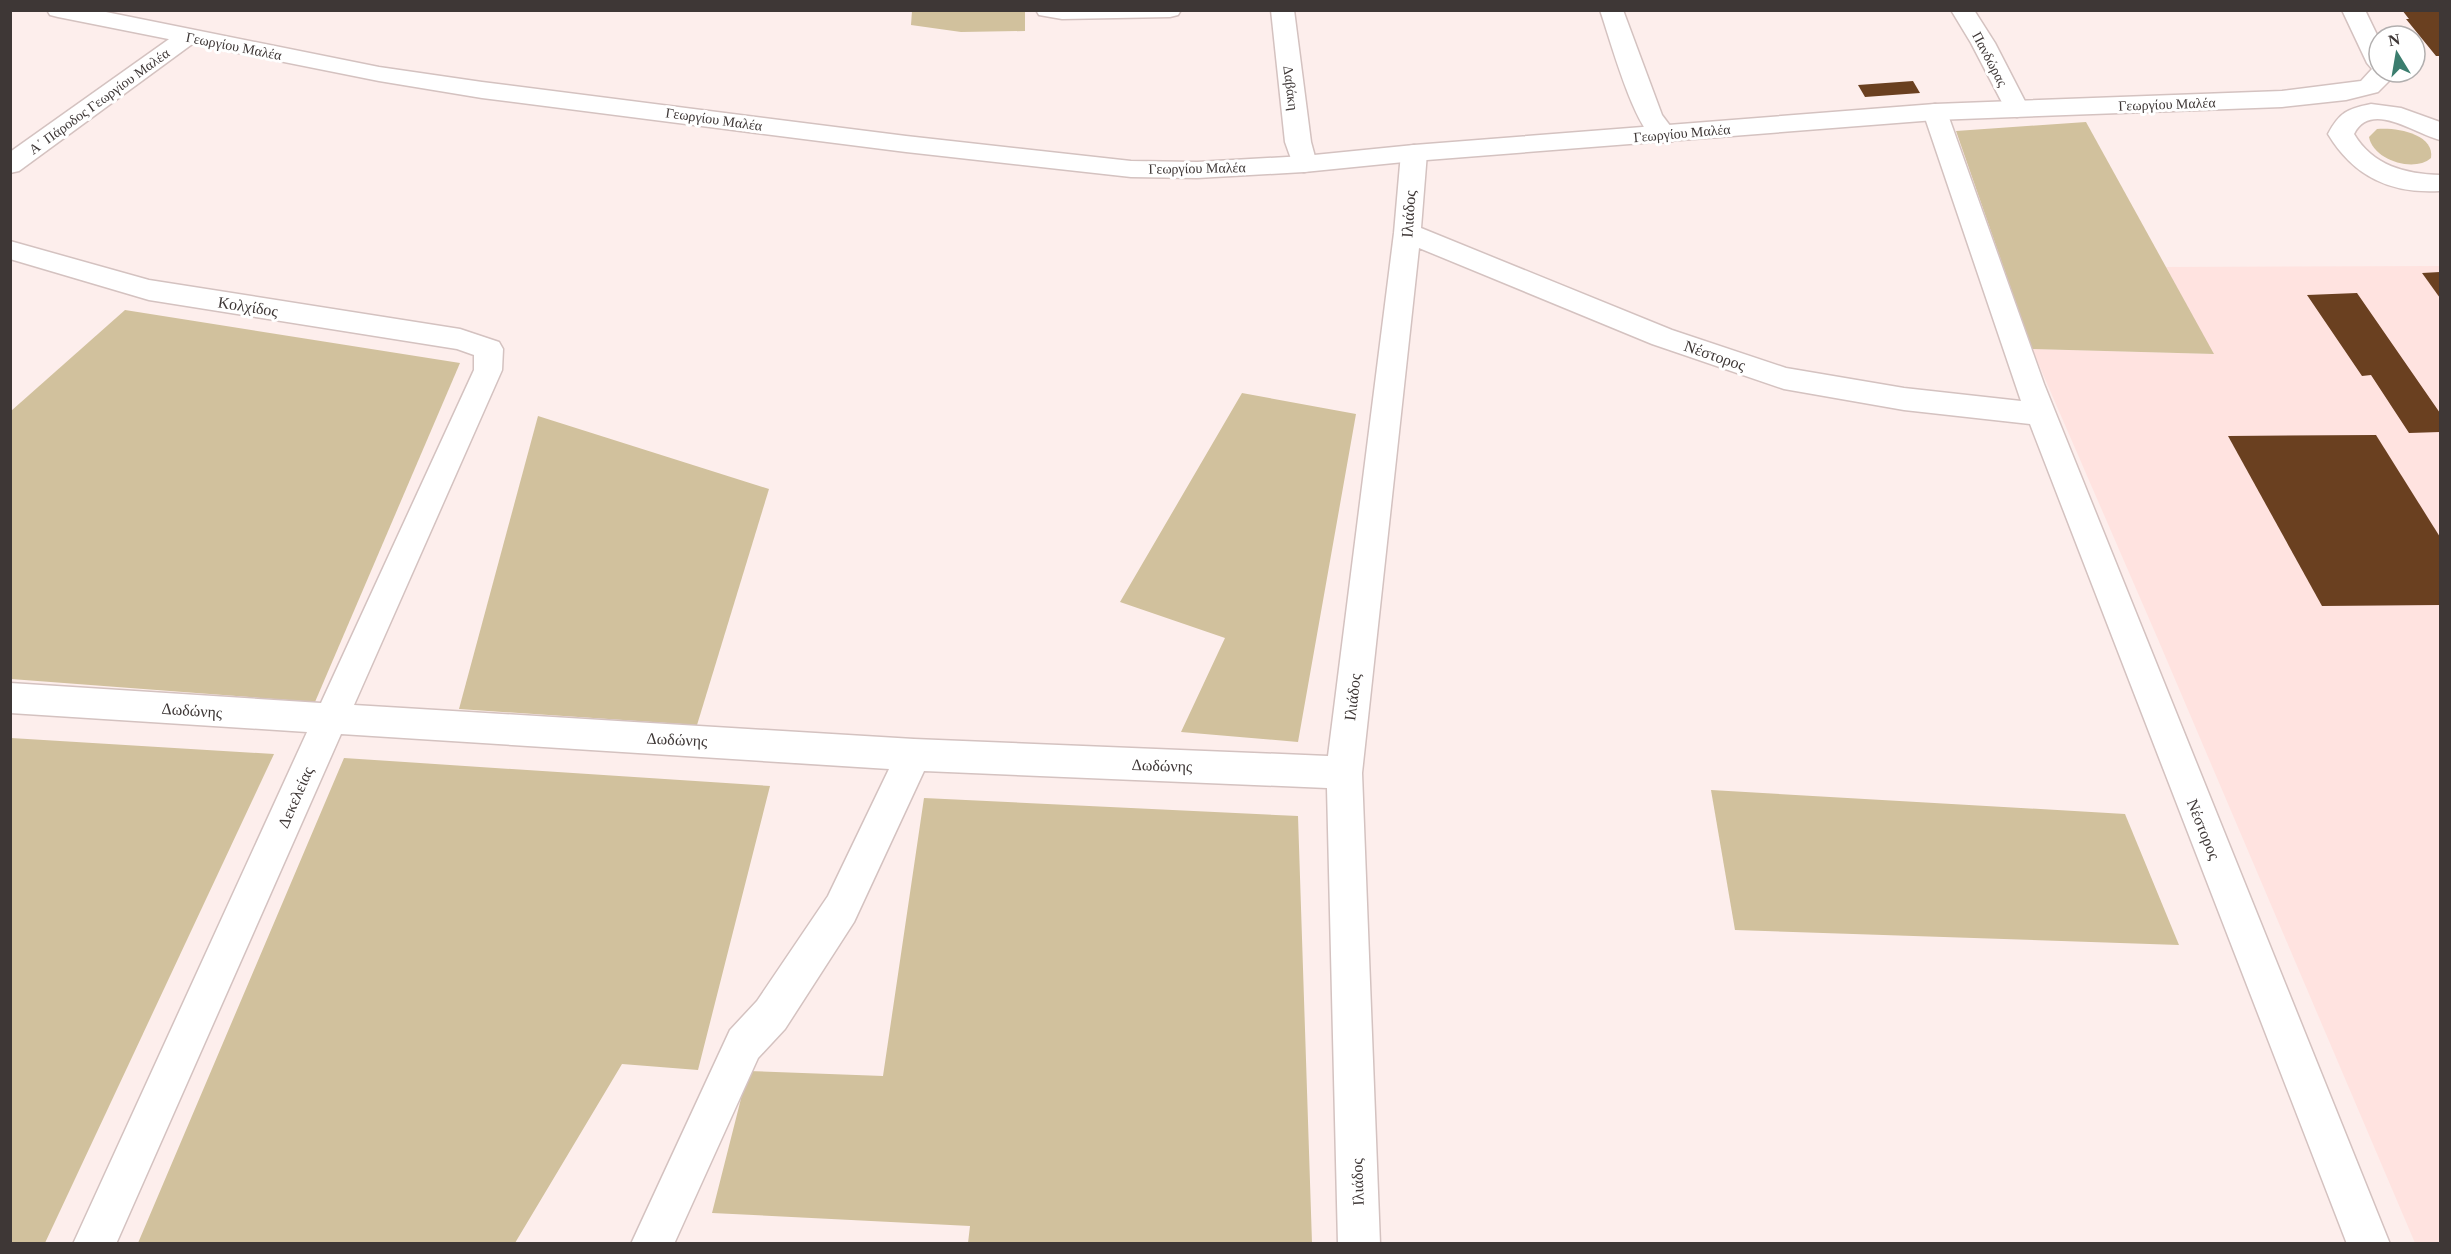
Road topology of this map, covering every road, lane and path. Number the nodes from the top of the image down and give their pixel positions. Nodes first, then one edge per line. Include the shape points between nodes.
1 (58, 10) edge
2 (1170, 10) edge
3 (1282, 10) edge
4 (1611, 10) edge
5 (1962, 10) edge
6 (2353, 10) edge
7 (1047, 11) edge
8 (188, 37) junction
9 (2367, 39) edge
10 (2374, 84) edge
11 (2346, 92) junction
12 (2282, 99) junction
13 (2016, 109) junction
14 (1935, 112) junction
15 (2396, 114) junction
16 (2329, 124) junction
17 (2440, 132) edge
18 (1664, 135) junction
19 (1414, 153) junction
20 (1304, 164) junction
21 (10, 165) edge
22 (2440, 183) edge
23 (1407, 233) junction
24 (10, 250) edge
25 (489, 349) joint
26 (2040, 414) junction
27 (10, 698) edge
28 (331, 719) junction
29 (914, 755) junction
30 (1344, 773) junction
31 (94, 1244) edge
32 (652, 1244) edge
33 (1359, 1244) edge
34 (2369, 1244) edge

1 - 8 street, Γεωργίου Μαλέα
2 - 7 street
3 - 20 street, Δαβάκη
4 - 18 street via 1650,116
5 - 13 street, Πανδώρας
6 - 9 street
8 - 20 street, Γεωργίου Μαλέα via 482,90 1075,165 1197,170
8 - 21 street, Α΄ Πάροδος Γεωργίου Μαλέα
10 - 11 street, Γεωργίου Μαλέα
11 - 12 street, Γεωργίου Μαλέα
11 - 15 street
11 - 16 street
12 - 13 street, Γεωργίου Μαλέα
12 - 16 street
13 - 14 street, Γεωργίου Μαλέα
14 - 18 street, Γεωργίου Μαλέα
14 - 26 street, Νέστορος
15 - 16 street via 2376,112
15 - 17 street
16 - 22 street via 2348,149 2380,172 2402,180
18 - 19 street, Γεωργίου Μαλέα
19 - 20 street, Γεωργίου Μαλέα
19 - 23 street, Ιλιάδος
23 - 26 street, Νέστορος via 1662,336 1784,378 1904,399
23 - 30 street, Ιλιάδος
24 - 25 street, Κολχίδος via 149,291 460,339
25 - 28 street, Δεκελείας via 488,370
26 - 34 street, Νέστορος
27 - 28 street, Δωδώνης
28 - 29 street, Δωδώνης
28 - 31 street, Δεκελείας
29 - 30 street, Δωδώνης
29 - 32 street via 841,909 771,1014 744,1044
30 - 33 street, Ιλιάδος

